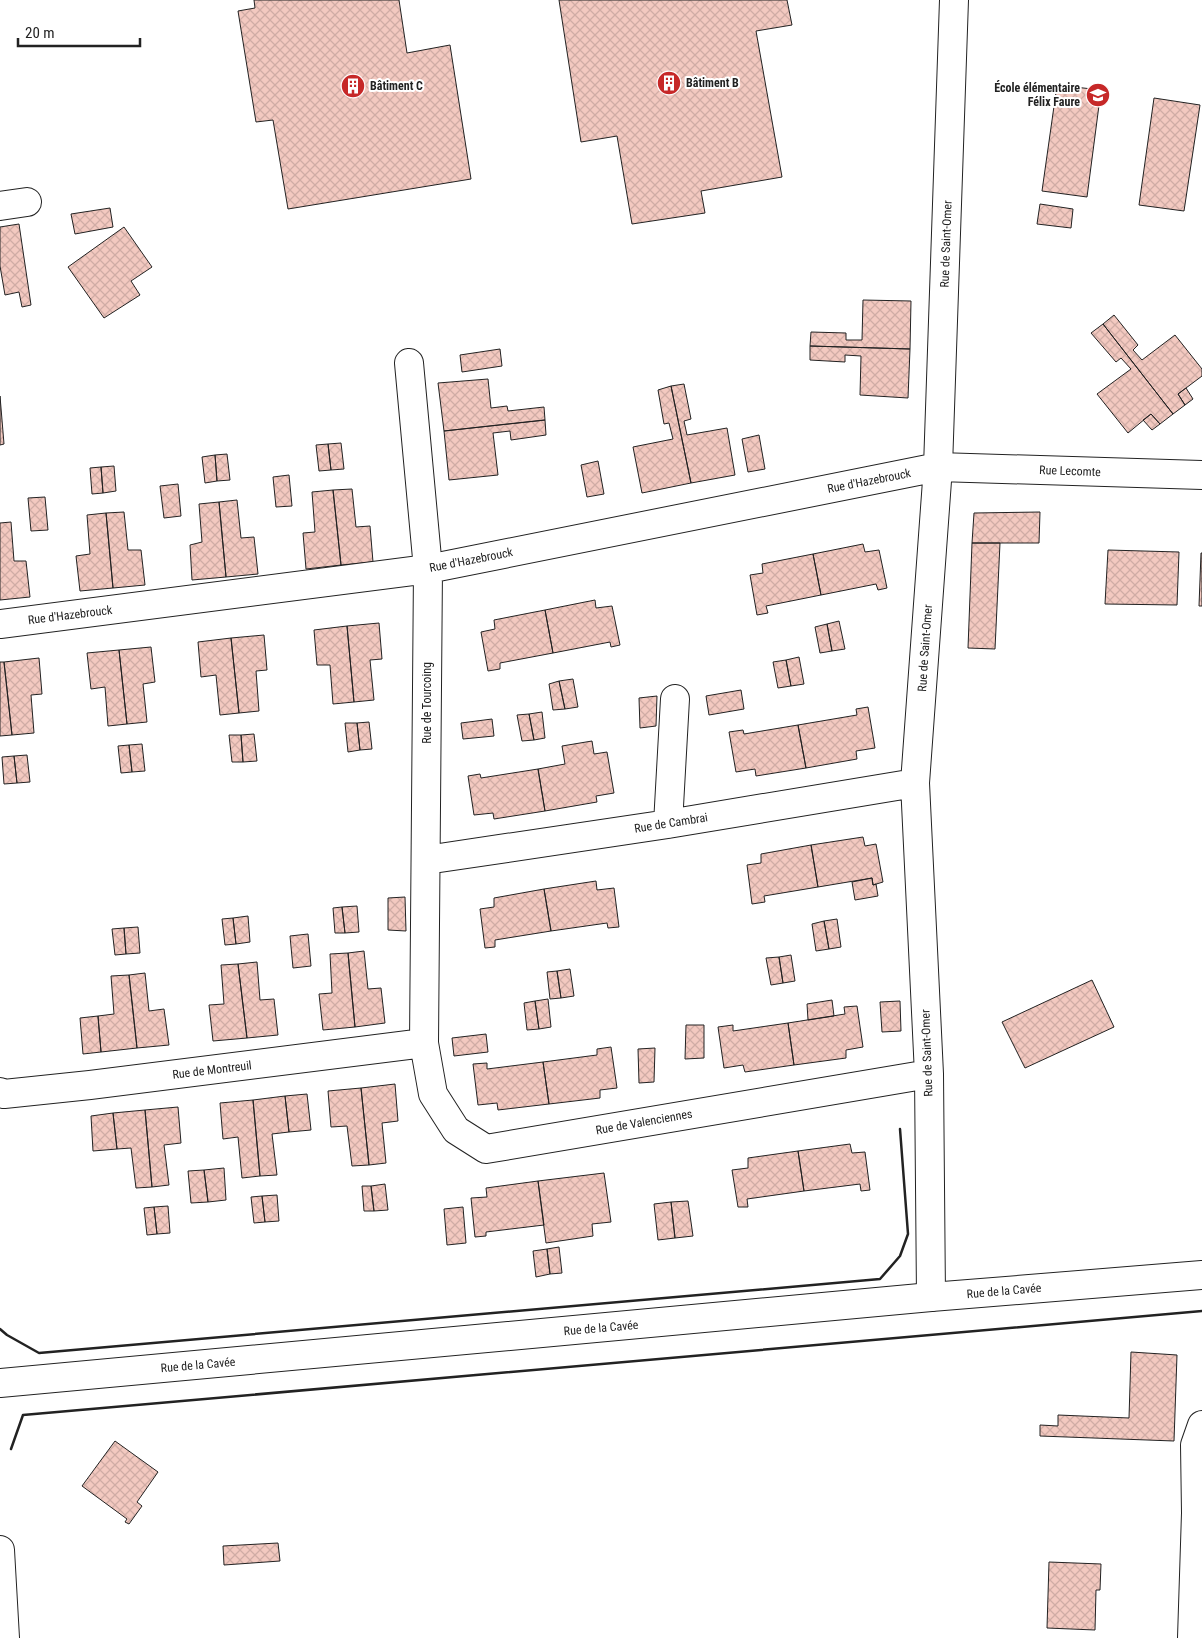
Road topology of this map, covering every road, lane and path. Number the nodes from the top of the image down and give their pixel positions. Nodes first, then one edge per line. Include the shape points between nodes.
1 (954, 0) edge
2 (27, 202) dead end
3 (0, 206) edge
4 (409, 363) dead end
5 (938, 467) junction
6 (1202, 476) edge
7 (428, 568) junction
8 (0, 624) edge
9 (675, 699) dead end
10 (915, 783) junction
11 (668, 824) junction
12 (426, 860) junction
13 (424, 1043) junction
14 (928, 1074) junction
15 (0, 1092) edge
16 (1202, 1276) edge
17 (931, 1297) junction
18 (0, 1383) edge
19 (1202, 1425) edge
20 (0, 1550) edge
21 (6, 1638) edge
22 (1192, 1638) edge

1 - 5 street, Rue de Saint-Omer
2 - 3 street
4 - 7 street, Rue de Tourcoing
5 - 6 street, Rue Lecomte
5 - 7 street, Rue d'Hazebrouck
5 - 10 street, Rue de Saint-Omer
7 - 8 street, Rue d'Hazebrouck
7 - 12 street, Rue de Tourcoing
9 - 11 street
10 - 11 street, Rue de Cambrai
10 - 14 street, Rue de Saint-Omer
11 - 12 street, Rue de Cambrai
12 - 13 street, Rue de Tourcoing
13 - 14 street, Rue de Valenciennes via 434,1094 456,1130 486,1149
13 - 15 street, Rue de Montreuil via 90,1085
14 - 17 street, Rue de Saint-Omer
16 - 17 street, Rue de la Cavée
17 - 18 street, Rue de la Cavée
19 - 22 street via 1195,1445
20 - 21 street

